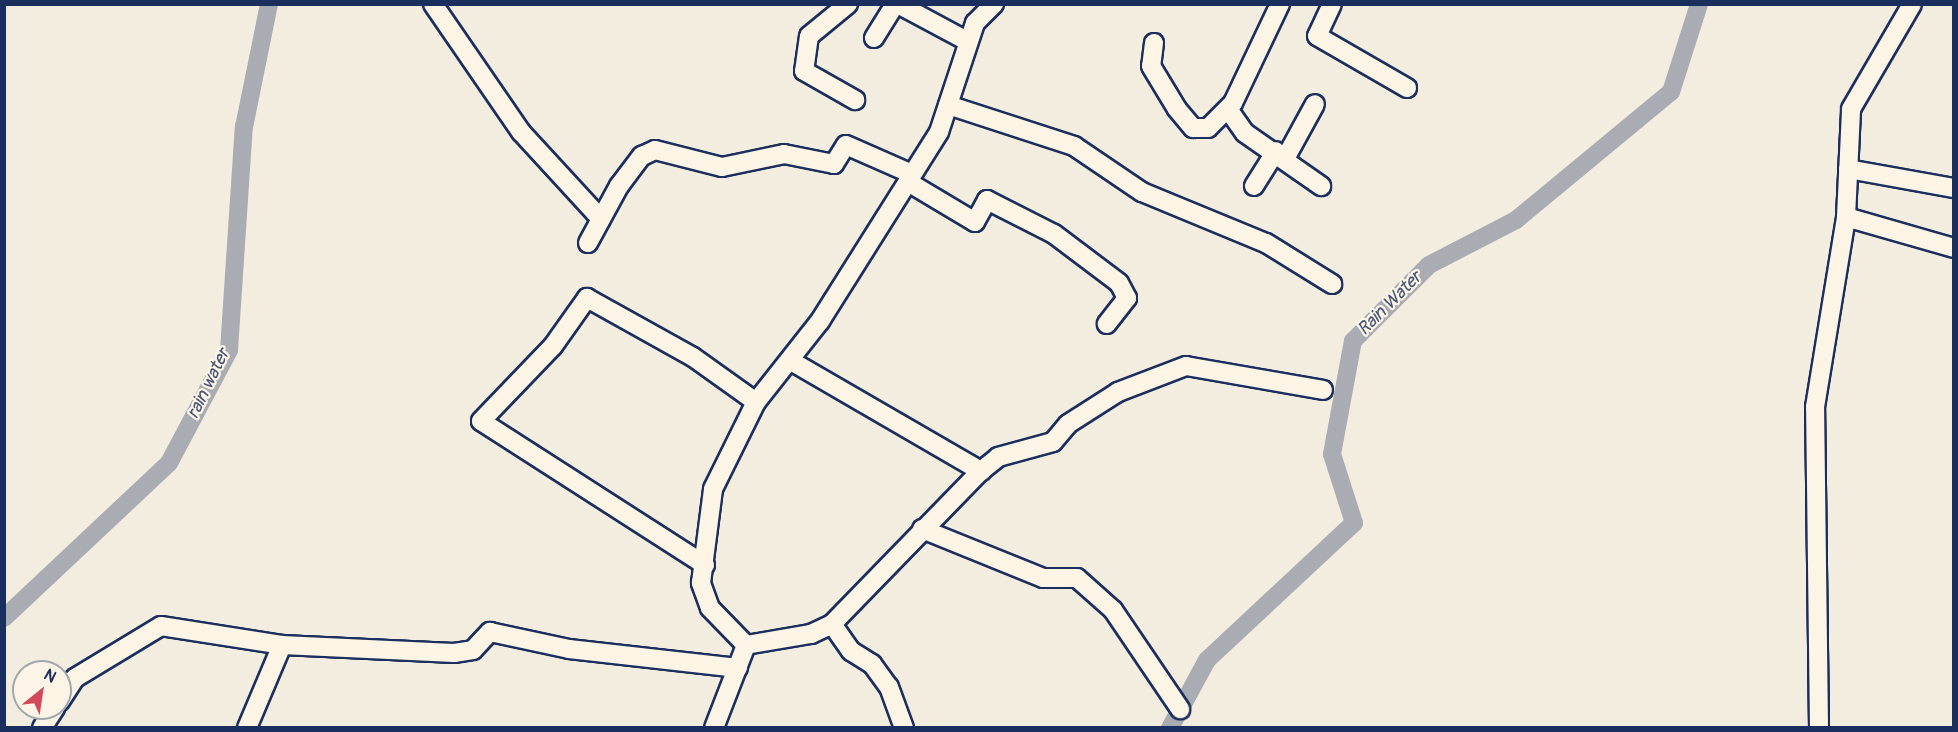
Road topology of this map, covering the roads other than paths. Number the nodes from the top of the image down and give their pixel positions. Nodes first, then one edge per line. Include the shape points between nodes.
1 (433, 4) edge
2 (848, 4) edge
3 (897, 4) edge
4 (994, 4) edge
5 (1280, 4) edge
6 (1332, 4) edge
7 (1912, 4) edge
8 (874, 38) dead end
9 (968, 41) junction
10 (1154, 43) dead end
11 (1407, 88) dead end
12 (855, 100) dead end
13 (1316, 104) dead end
14 (948, 105) junction
15 (1228, 109) junction
16 (1281, 154) junction
17 (1848, 169) junction
18 (910, 178) junction
19 (1254, 186) dead end
20 (1321, 186) dead end
21 (1953, 188) edge
22 (1846, 217) junction
23 (601, 219) junction
24 (588, 243) dead end
25 (1953, 248) edge
26 (1332, 284) dead end
27 (1107, 324) dead end
28 (791, 361) junction
29 (1323, 390) dead end
30 (756, 402) junction
31 (981, 471) junction
32 (922, 529) junction
33 (705, 565) junction
34 (832, 624) junction
35 (282, 645) junction
36 (746, 645) junction
37 (738, 668) junction
38 (72, 683) edge
39 (1180, 709) dead end
40 (248, 728) edge
41 (714, 728) edge
42 (904, 728) edge
43 (1820, 728) edge

1 - 23 street via 521,132
2 - 12 street via 809,36 804,71
3 - 8 street
3 - 9 street
4 - 9 street via 975,23
5 - 15 street
6 - 11 street via 1317,36
7 - 17 street via 1851,109
9 - 14 street
10 - 15 street via 1151,66 1193,128 1208,128
13 - 16 street
14 - 18 street
14 - 26 street via 1074,146 1142,192 1266,243
15 - 16 street via 1245,133
16 - 19 street
16 - 20 street
17 - 21 street
17 - 22 street
18 - 23 street via 846,146 834,164 784,154 722,167 655,150 642,156
18 - 27 street via 975,222 987,200 1054,234 1119,283 1127,298
18 - 28 street
22 - 25 street
22 - 43 street via 1815,407
23 - 24 street
28 - 30 street
28 - 31 street
29 - 31 street via 1186,366 1118,392 1068,424 1053,442 998,457
30 - 33 street via 713,489
30 - 33 street via 693,357 587,298 553,346 481,422
31 - 32 street
32 - 34 street
32 - 39 street via 1042,578 1077,578 1113,610
33 - 36 street via 701,583 710,608
34 - 36 street via 811,634
34 - 42 street via 851,651 872,663 889,687
35 - 37 street via 454,653 473,650 490,632 569,649
35 - 38 street via 161,626
35 - 40 street
36 - 37 street
37 - 41 street

